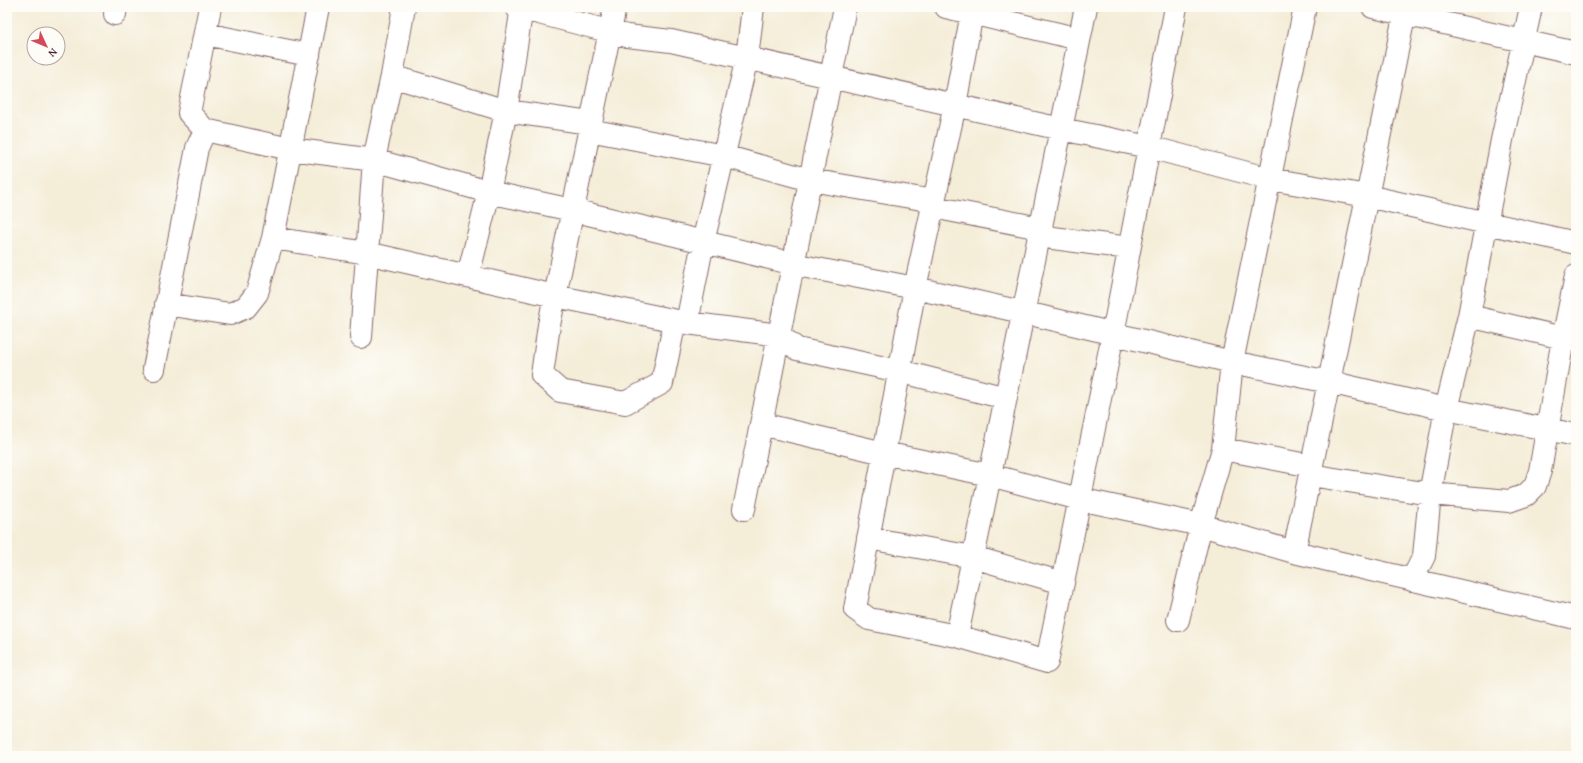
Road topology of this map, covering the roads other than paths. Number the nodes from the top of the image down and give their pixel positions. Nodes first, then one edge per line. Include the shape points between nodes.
1 (210, 7) edge
2 (318, 7) edge
3 (404, 7) edge
4 (520, 7) edge
5 (615, 7) edge
6 (753, 7) edge
7 (845, 7) edge
8 (946, 7) edge
9 (1086, 7) edge
10 (1176, 7) edge
11 (1305, 7) edge
12 (1373, 7) edge
13 (1531, 7) edge
14 (1405, 10) edge
15 (973, 11) edge
16 (610, 31) junction
17 (205, 34) junction
18 (1079, 39) junction
19 (1524, 40) junction
20 (1576, 53) edge
21 (309, 55) junction
22 (747, 58) junction
23 (392, 76) junction
24 (831, 77) junction
25 (955, 105) junction
26 (506, 111) junction
27 (589, 126) junction
28 (1061, 129) junction
29 (205, 130) junction
30 (1149, 147) junction
31 (290, 149) junction
32 (724, 156) junction
33 (374, 160) junction
34 (1270, 179) junction
35 (810, 180) junction
36 (489, 192) junction
37 (1367, 196) junction
38 (933, 204) junction
39 (572, 210) junction
40 (1487, 224) junction
41 (1039, 232) junction
42 (272, 238) junction
43 (703, 242) junction
44 (1576, 243) edge
45 (1129, 248) junction
46 (367, 253) junction
47 (794, 263) junction
48 (468, 276) junction
49 (1576, 276) edge
50 (915, 288) junction
51 (555, 296) junction
52 (166, 304) junction
53 (1022, 312) junction
54 (1469, 316) junction
55 (681, 322) junction
56 (1113, 334) junction
57 (779, 336) junction
58 (361, 337) dead end
59 (1570, 340) edge
60 (1232, 362) junction
61 (154, 369) dead end
62 (899, 371) junction
63 (1329, 382) junction
64 (1006, 398) junction
65 (1446, 409) junction
66 (761, 424) junction
67 (1547, 429) junction
68 (1576, 435) edge
69 (1224, 449) junction
70 (884, 453) junction
71 (1311, 470) junction
72 (990, 475) junction
73 (1430, 494) junction
74 (1079, 498) junction
75 (744, 509) dead end
76 (1201, 525) junction
77 (868, 538) junction
78 (1294, 552) junction
79 (973, 557) junction
80 (1412, 580) junction
81 (1063, 583) junction
82 (1576, 618) edge
83 (1178, 620) dead end
84 (957, 636) junction

1 - 17 street
2 - 21 street
3 - 23 street
4 - 16 street
4 - 26 street
5 - 16 street
6 - 22 street
7 - 24 street
8 - 15 street
9 - 18 street
10 - 30 street
11 - 34 street
12 - 14 street
13 - 19 street
14 - 19 street
14 - 37 street
15 - 18 street
15 - 25 street
16 - 22 street via 627,36 672,41
16 - 27 street
17 - 21 street
17 - 29 street via 189,112
18 - 28 street
19 - 20 street
19 - 40 street
21 - 31 street
22 - 24 street
22 - 32 street
23 - 26 street
23 - 33 street
24 - 25 street
24 - 35 street
25 - 28 street
25 - 38 street
26 - 27 street
26 - 36 street
27 - 32 street
27 - 39 street
28 - 30 street
28 - 41 street
29 - 31 street
29 - 52 street via 197,148
30 - 34 street
30 - 45 street
31 - 33 street
31 - 42 street
32 - 35 street
32 - 43 street
33 - 36 street
33 - 46 street
34 - 37 street
34 - 60 street
35 - 38 street
35 - 47 street
36 - 39 street
36 - 48 street
37 - 40 street
37 - 63 street
38 - 41 street
38 - 50 street
39 - 43 street
39 - 51 street
40 - 44 street
40 - 54 street
41 - 45 street
41 - 53 street
42 - 46 street
42 - 52 street via 257,293 246,307 230,314
43 - 47 street
43 - 55 street
45 - 56 street
46 - 48 street
46 - 58 street
47 - 50 street
47 - 57 street
48 - 51 street
49 - 59 street
50 - 53 street
50 - 62 street
51 - 55 street
51 - 55 street via 542,375 560,391 625,403 662,383
52 - 61 street
53 - 56 street
53 - 64 street
54 - 59 street
54 - 65 street
55 - 57 street
56 - 60 street
56 - 74 street
57 - 62 street via 797,349
57 - 66 street
59 - 67 street
60 - 63 street
60 - 69 street
62 - 64 street
62 - 70 street
63 - 65 street
63 - 71 street
64 - 72 street
65 - 67 street
65 - 73 street
66 - 70 street
66 - 75 street
67 - 68 street
67 - 73 street via 1540,471 1534,486 1526,495 1509,501
69 - 71 street
69 - 76 street
70 - 72 street
70 - 77 street
71 - 73 street
71 - 78 street
72 - 74 street
72 - 79 street
73 - 80 street via 1424,556
74 - 76 street
74 - 81 street
76 - 78 street
76 - 83 street
77 - 79 street
77 - 84 street via 855,609 869,618
78 - 80 street
79 - 81 street
79 - 84 street
80 - 82 street
81 - 84 street via 1047,662

